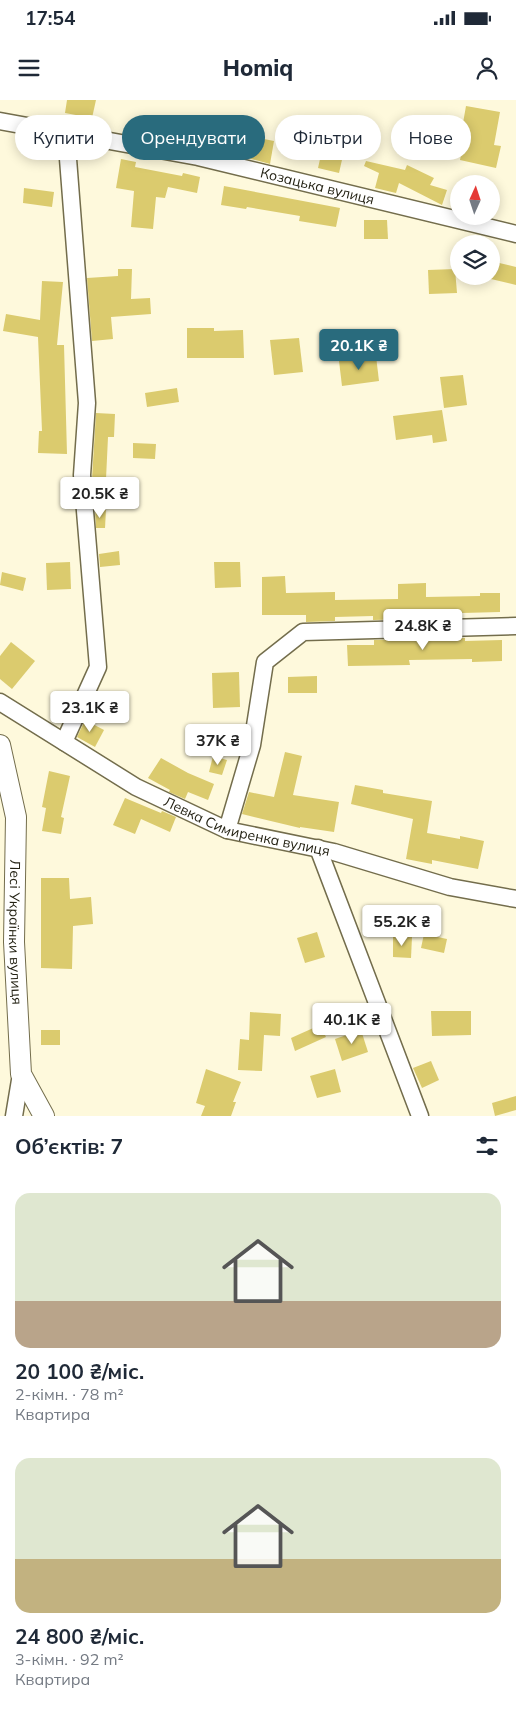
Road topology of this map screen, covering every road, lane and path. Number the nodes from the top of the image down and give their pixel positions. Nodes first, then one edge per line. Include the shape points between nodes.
1 (0, 121) edge
2 (15, 124) edge
3 (112, 141) edge
4 (68, 160) edge
5 (516, 234) edge
6 (516, 626) edge
7 (0, 702) edge
8 (64, 742) junction
9 (0, 745) edge
10 (227, 830) junction
11 (318, 848) junction
12 (516, 899) edge
13 (7, 942) edge
14 (21, 1074) junction
15 (14, 1116) edge
16 (44, 1116) edge
17 (420, 1116) edge

1 - 2 street, Козацька вулиця
3 - 5 street, Козацька вулиця via 198,157
4 - 8 street via 87,403 82,475 98,667
6 - 10 street via 303,632 265,662 252,745
7 - 8 street, Левка Симиренка вулиця
8 - 10 street, Левка Симиренка вулиця via 136,787
9 - 13 street, Лесі Українки вулиця via 16,817
10 - 11 street, Левка Симиренка вулиця
11 - 12 street, Левка Симиренка вулиця via 450,888
11 - 17 street
13 - 14 street, Лесі Українки вулиця
14 - 15 street
14 - 16 street, Лесі Українки вулиця

